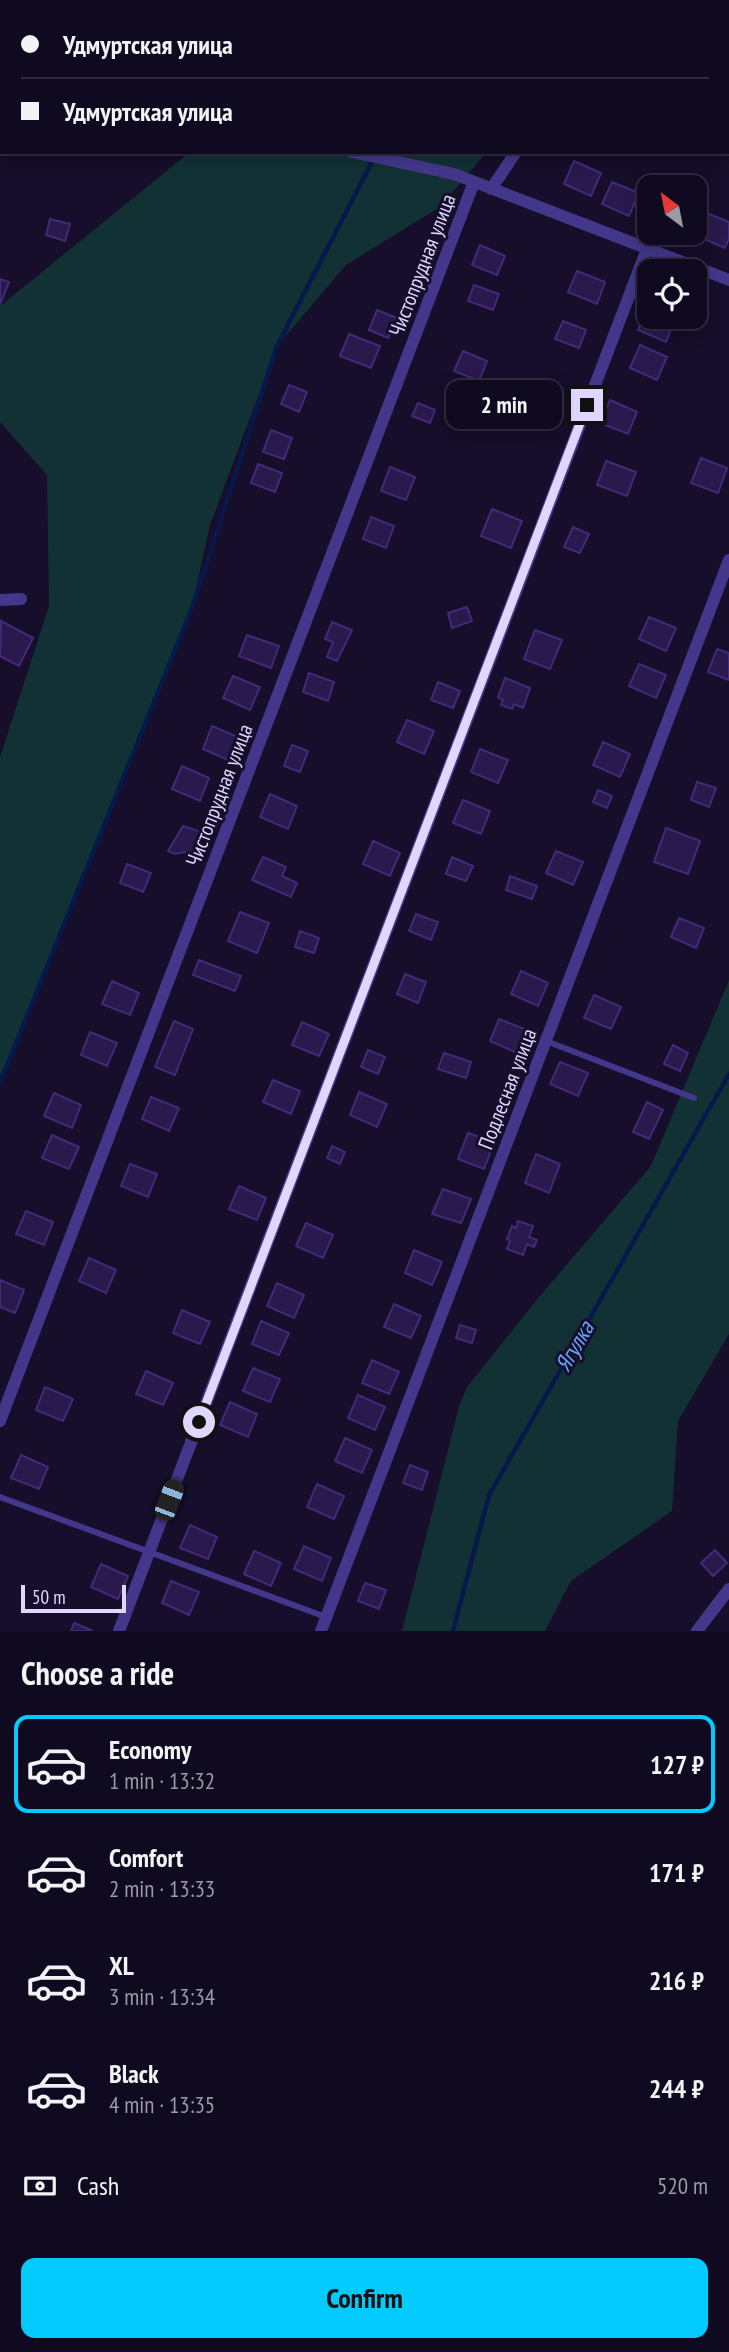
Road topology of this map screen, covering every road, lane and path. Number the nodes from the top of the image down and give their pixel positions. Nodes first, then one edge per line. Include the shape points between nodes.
1 (361, 154) edge
2 (515, 154) edge
3 (474, 182) junction
4 (491, 189) junction
5 (647, 249) junction
6 (729, 280) edge
7 (729, 561) edge
8 (21, 599) dead end
9 (0, 600) edge
10 (546, 1041) junction
11 (694, 1098) dead end
12 (0, 1421) edge
13 (0, 1497) edge
14 (149, 1552) junction
15 (729, 1589) edge
16 (326, 1617) junction
17 (119, 1631) edge
18 (321, 1631) edge
19 (697, 1631) edge

1 - 3 street
2 - 4 street
3 - 4 street
3 - 12 street, Чистопрудная улица
4 - 5 street
5 - 6 street
5 - 14 street
7 - 10 street, Подлесная улица
8 - 9 street
10 - 11 lane
10 - 16 street, Подлесная улица
13 - 14 lane
14 - 16 lane
14 - 17 street
15 - 19 street
16 - 18 street, Подлесная улица

